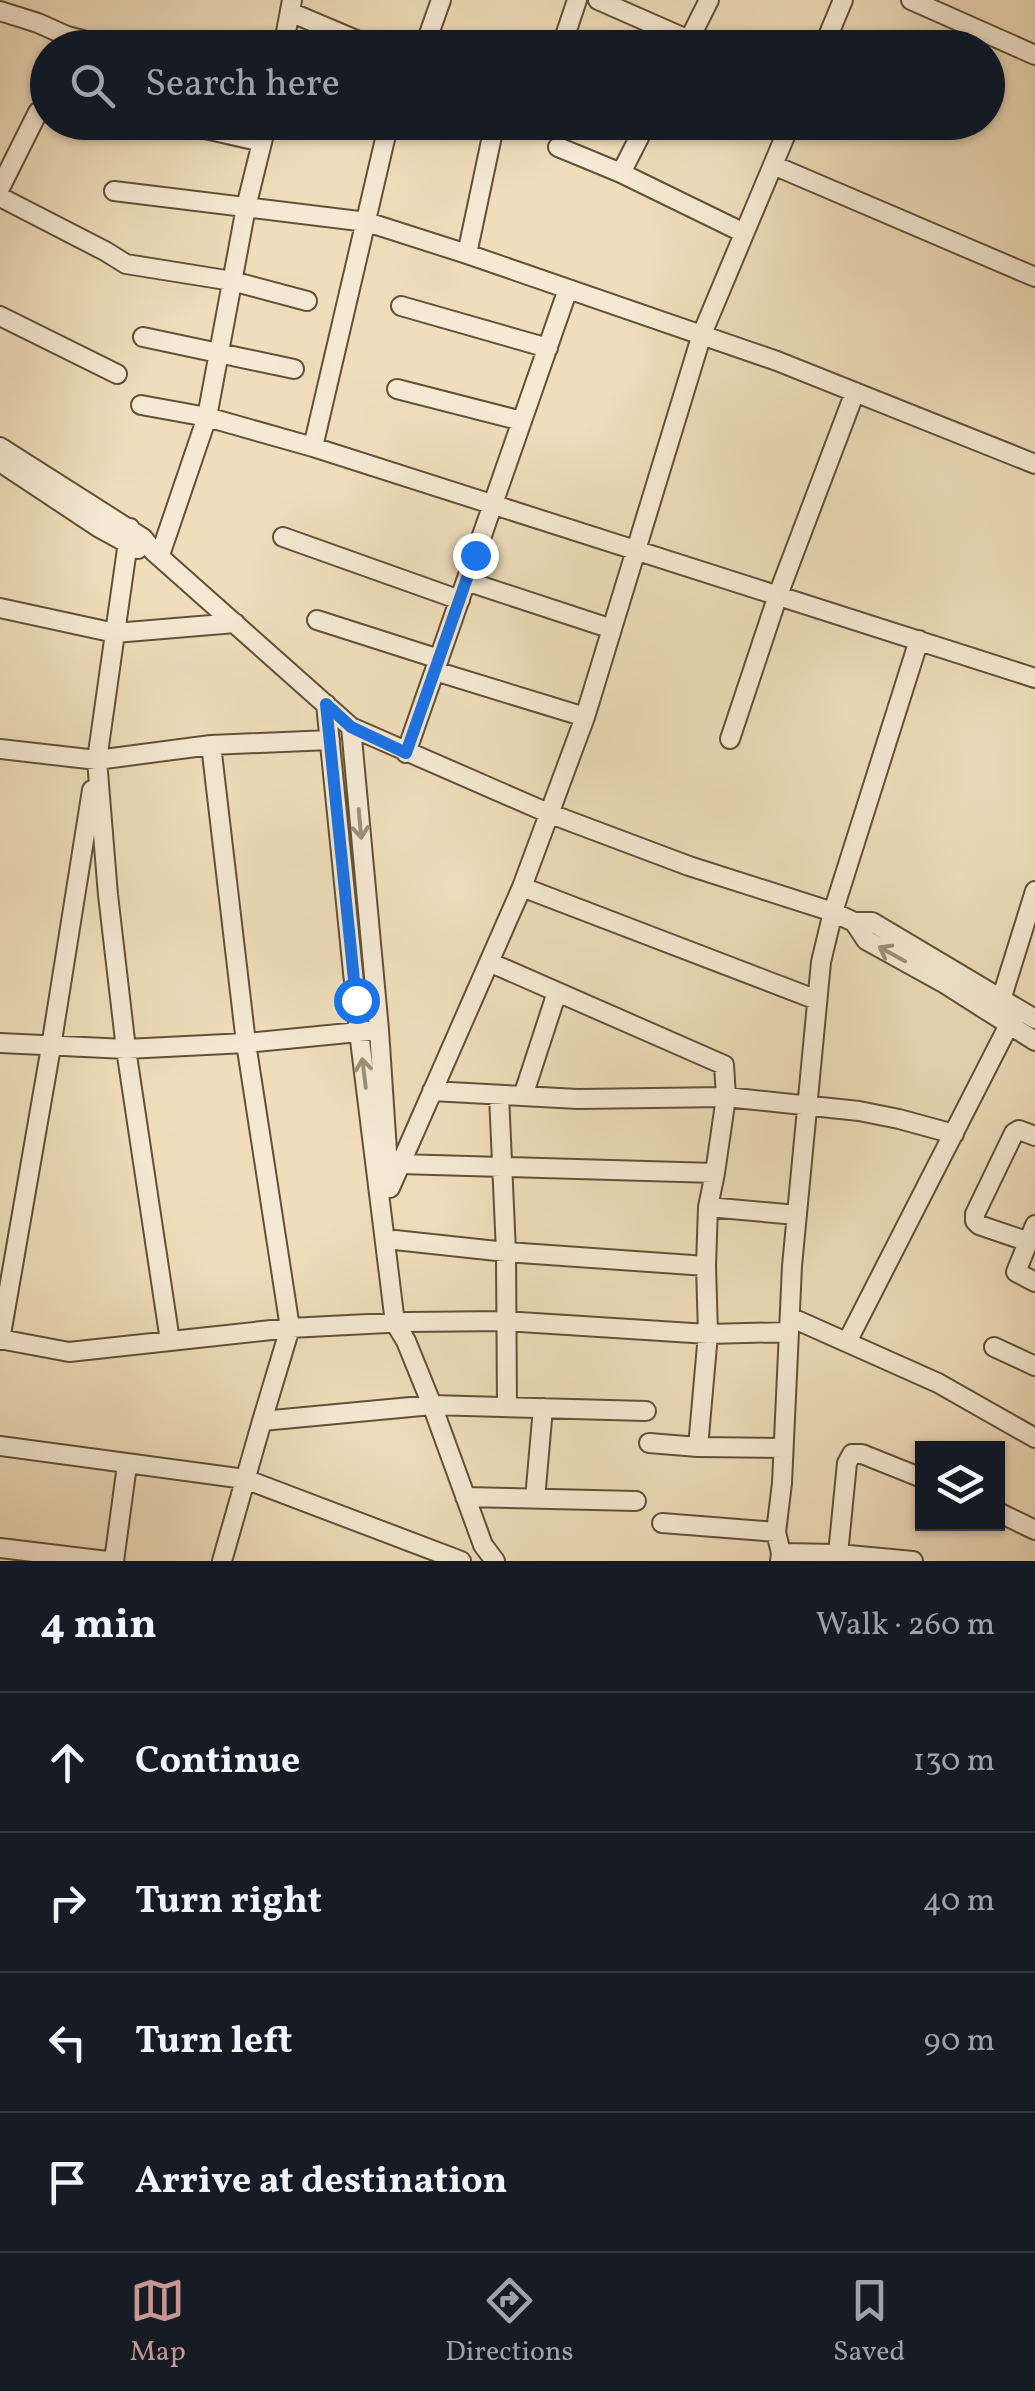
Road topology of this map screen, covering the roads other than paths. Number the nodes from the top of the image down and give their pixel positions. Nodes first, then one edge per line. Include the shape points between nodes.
1 (441, 0) edge
2 (577, 0) edge
3 (598, 0) edge
4 (709, 0) edge
5 (844, 0) edge
6 (911, 0) edge
7 (291, 6) edge
8 (0, 12) edge
9 (54, 30) edge
10 (338, 30) edge
11 (430, 30) edge
12 (567, 30) edge
13 (659, 30) edge
14 (694, 30) edge
15 (831, 30) edge
16 (979, 30) edge
17 (1005, 42) edge
18 (1035, 55) edge
19 (30, 128) edge
20 (253, 140) edge
21 (386, 140) edge
22 (491, 140) edge
23 (638, 140) edge
24 (784, 140) edge
25 (262, 142) joint
26 (558, 147) dead end
27 (773, 166) junction
28 (622, 173) junction
29 (0, 188) edge
30 (114, 191) dead end
31 (0, 197) edge
32 (246, 207) junction
33 (367, 222) junction
34 (744, 233) junction
35 (468, 254) junction
36 (1035, 277) edge
37 (232, 281) junction
38 (568, 289) junction
39 (307, 301) dead end
40 (402, 306) dead end
41 (0, 316) edge
42 (702, 334) junction
43 (144, 337) dead end
44 (548, 348) junction
45 (219, 352) junction
46 (294, 369) dead end
47 (117, 374) dead end
48 (397, 389) dead end
49 (855, 392) junction
50 (141, 405) dead end
51 (207, 417) junction
52 (522, 421) junction
53 (0, 446) edge
54 (313, 447) junction
55 (0, 462) edge
56 (1035, 464) edge
57 (493, 504) junction
58 (129, 536) junction
59 (283, 537) dead end
60 (636, 549) junction
61 (156, 554) junction
62 (466, 581) junction
63 (778, 595) junction
64 (460, 600) junction
65 (0, 608) edge
66 (317, 620) dead end
67 (235, 623) junction
68 (612, 628) junction
69 (115, 634) junction
70 (919, 640) junction
71 (437, 665) junction
72 (1035, 678) edge
73 (326, 704) junction
74 (585, 718) junction
75 (351, 727) junction
76 (730, 739) dead end
77 (330, 740) junction
78 (211, 746) junction
79 (0, 750) edge
80 (406, 753) junction
81 (97, 760) junction
82 (548, 812) junction
83 (522, 887) junction
84 (1035, 892) edge
85 (833, 912) junction
86 (489, 962) junction
87 (557, 992) junction
88 (818, 1000) junction
89 (1009, 1011) junction
90 (1035, 1020) edge
91 (379, 1030) junction
92 (359, 1032) junction
93 (1035, 1040) edge
94 (0, 1043) edge
95 (246, 1043) junction
96 (51, 1047) junction
97 (126, 1049) junction
98 (432, 1091) junction
99 (499, 1095) junction
100 (523, 1096) junction
101 (726, 1097) junction
102 (809, 1106) junction
103 (954, 1134) junction
104 (1035, 1136) edge
105 (400, 1164) junction
106 (503, 1167) junction
107 (715, 1173) junction
108 (390, 1188) junction
109 (708, 1207) junction
110 (797, 1215) junction
111 (1032, 1234) edge
112 (395, 1240) junction
113 (506, 1252) junction
114 (706, 1266) junction
115 (1035, 1282) edge
116 (505, 1321) junction
117 (789, 1324) junction
118 (290, 1328) junction
119 (402, 1329) junction
120 (708, 1334) junction
121 (0, 1340) edge
122 (170, 1341) junction
123 (847, 1342) junction
124 (994, 1347) dead end
125 (1035, 1366) edge
126 (432, 1405) junction
127 (507, 1407) junction
128 (543, 1408) junction
129 (646, 1410) dead end
130 (262, 1420) junction
131 (1035, 1438) edge
132 (649, 1443) dead end
133 (0, 1446) edge
134 (698, 1447) junction
135 (783, 1448) junction
136 (127, 1464) junction
137 (915, 1475) edge
138 (245, 1479) junction
139 (465, 1497) junction
140 (535, 1500) junction
141 (636, 1500) dead end
142 (1005, 1515) edge
143 (662, 1523) dead end
144 (1035, 1530) edge
145 (776, 1532) junction
146 (0, 1548) edge
147 (838, 1554) junction
148 (781, 1557) edge
149 (111, 1561) edge
150 (222, 1561) edge
151 (460, 1561) edge
152 (495, 1561) edge
153 (913, 1561) edge

1 - 11 street
2 - 12 street
3 - 13 street
4 - 14 street
5 - 15 street
6 - 16 street
7 - 10 street
8 - 9 street
17 - 18 street
19 - 29 street
20 - 25 street
21 - 33 street
22 - 35 street
23 - 28 street
24 - 27 street
25 - 32 street
26 - 28 street
27 - 34 street
27 - 36 street
28 - 34 street
30 - 32 street
31 - 37 street via 126,264
32 - 33 street
32 - 37 street
33 - 35 street
33 - 54 street
34 - 42 street
35 - 38 street
37 - 39 street
37 - 45 street
38 - 42 street
38 - 44 street
40 - 44 street
41 - 47 street
42 - 49 street
42 - 60 street
43 - 45 street
44 - 52 street
45 - 46 street
45 - 51 street
48 - 52 street
49 - 56 street
49 - 63 street
50 - 51 street
51 - 54 street
51 - 61 street
52 - 57 street
53 - 58 street
54 - 57 street
55 - 58 street
57 - 60 street
57 - 62 street
58 - 61 street via 143,538
58 - 69 street
59 - 64 street
60 - 63 street
60 - 68 street
61 - 67 street
62 - 64 street
62 - 68 street
63 - 70 street
63 - 76 street
64 - 71 street
65 - 69 street
66 - 71 street
67 - 69 street
67 - 73 street
68 - 74 street
69 - 81 street
70 - 72 street
70 - 85 street
71 - 74 street
71 - 80 street
73 - 75 street
73 - 77 street
74 - 82 street
75 - 80 street
75 -> 91 street
77 - 78 street
77 - 92 street
78 - 81 street
78 - 95 street
79 - 81 street
80 - 82 street
81 - 96 street
81 - 97 street
82 - 83 street
82 - 85 street
83 - 86 street
83 - 88 street
84 - 89 street
85 - 88 street
85 - 89 street via 872,922
86 - 87 street
86 - 98 street
87 - 100 street
87 - 101 street via 724,1065
88 - 102 street
89 - 90 street
89 - 93 street
89 - 103 street
91 - 92 street
91 - 108 street
92 - 95 street
119 -> 92 street
94 - 96 street
95 - 97 street
95 - 118 street
96 - 97 street
96 - 121 street
97 - 122 street
98 - 99 street
98 - 105 street
99 - 100 street
99 - 106 street
100 - 101 street
101 - 102 street
101 - 107 street
102 - 103 street
102 - 110 street
103 - 123 street
104 - 111 street via 1014,1133 975,1214 979,1225
105 - 106 street
105 - 108 street
106 - 107 street
106 - 113 street
107 - 109 street
108 - 112 street
109 - 110 street
109 - 114 street
110 - 117 street
111 - 115 street via 1016,1272
112 - 113 street
112 - 119 street
113 - 114 street
113 - 116 street
114 - 120 street
116 - 119 street
116 - 120 street
116 - 127 street
117 - 120 street
117 - 123 street
117 - 135 street
118 - 119 street
118 - 122 street
118 - 130 street
119 - 126 street
120 - 134 street
121 - 122 street via 70,1352
123 - 131 street via 938,1382
124 - 125 street
126 - 127 street
126 - 130 street
126 - 139 street
127 - 128 street
128 - 129 street
128 - 140 street
130 - 138 street
132 - 134 street
133 - 136 street
134 - 135 street
135 - 145 street
136 - 138 street
136 - 149 street
137 - 147 street via 852,1454
138 - 150 street
138 - 151 street
139 - 140 street
139 - 152 street
140 - 141 street
142 - 144 street
143 - 145 street
145 - 148 street
146 - 149 street
147 - 148 street
147 - 153 street

